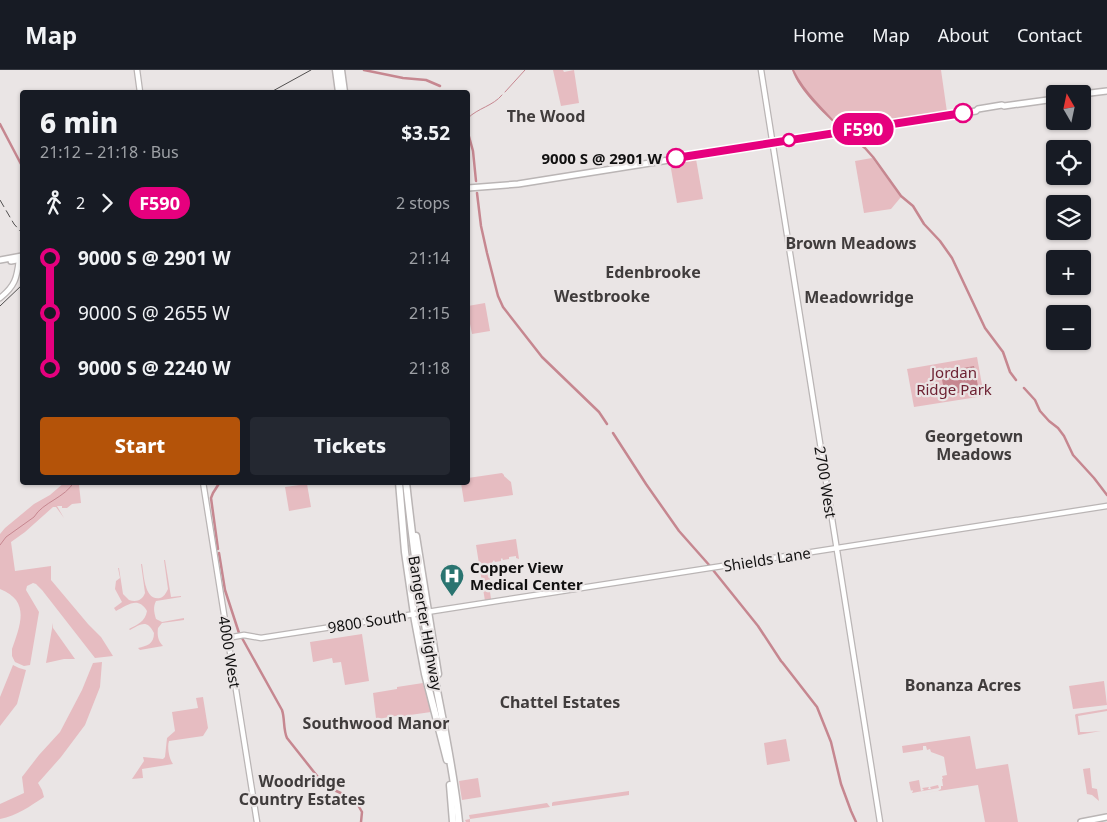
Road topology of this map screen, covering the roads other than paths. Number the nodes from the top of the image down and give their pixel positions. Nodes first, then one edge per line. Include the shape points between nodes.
1 (137, 70) edge
2 (336, 70) edge
3 (340, 70) edge
4 (761, 70) edge
5 (140, 90) edge
6 (339, 90) edge
7 (344, 90) edge
8 (1107, 90) edge
9 (1091, 93) edge
10 (1046, 100) edge
11 (772, 143) junction
12 (470, 188) edge
13 (20, 258) edge
14 (0, 261) edge
15 (20, 265) edge
16 (0, 298) edge
17 (203, 485) edge
18 (399, 485) edge
19 (406, 485) edge
20 (406, 485) edge
21 (1107, 506) edge
22 (837, 548) junction
23 (427, 612) junction
24 (414, 614) junction
25 (228, 638) junction
26 (449, 761) junction
27 (1107, 819) edge
28 (257, 822) edge
29 (457, 822) edge
30 (880, 822) edge
31 (1081, 822) edge
32 (1098, 822) edge

1 - 5 main road
2 - 6 highway
3 - 7 highway
4 - 11 main road, 2700 West
8 - 9 main road
10 - 11 main road
11 - 12 main road via 518,184
11 - 22 main road, 2700 West
13 - 14 main road
15 - 16 main road via 14,284
17 - 25 main road, 4000 West
18 - 24 highway
19 - 23 highway
20 - 26 highway, Bangerter Highway via 415,564
21 - 22 main road, Shields Lane
22 - 23 main road, Shields Lane
22 - 30 main road, 2700 West
23 - 24 main road, 9800 South, bridge
23 - 26 highway via 448,728
24 - 25 main road, 9800 South via 260,638 243,635
24 - 26 highway via 423,665
25 - 28 main road, 4000 West
26 - 29 highway, Bangerter Highway
27 - 31 main road
27 - 32 main road

